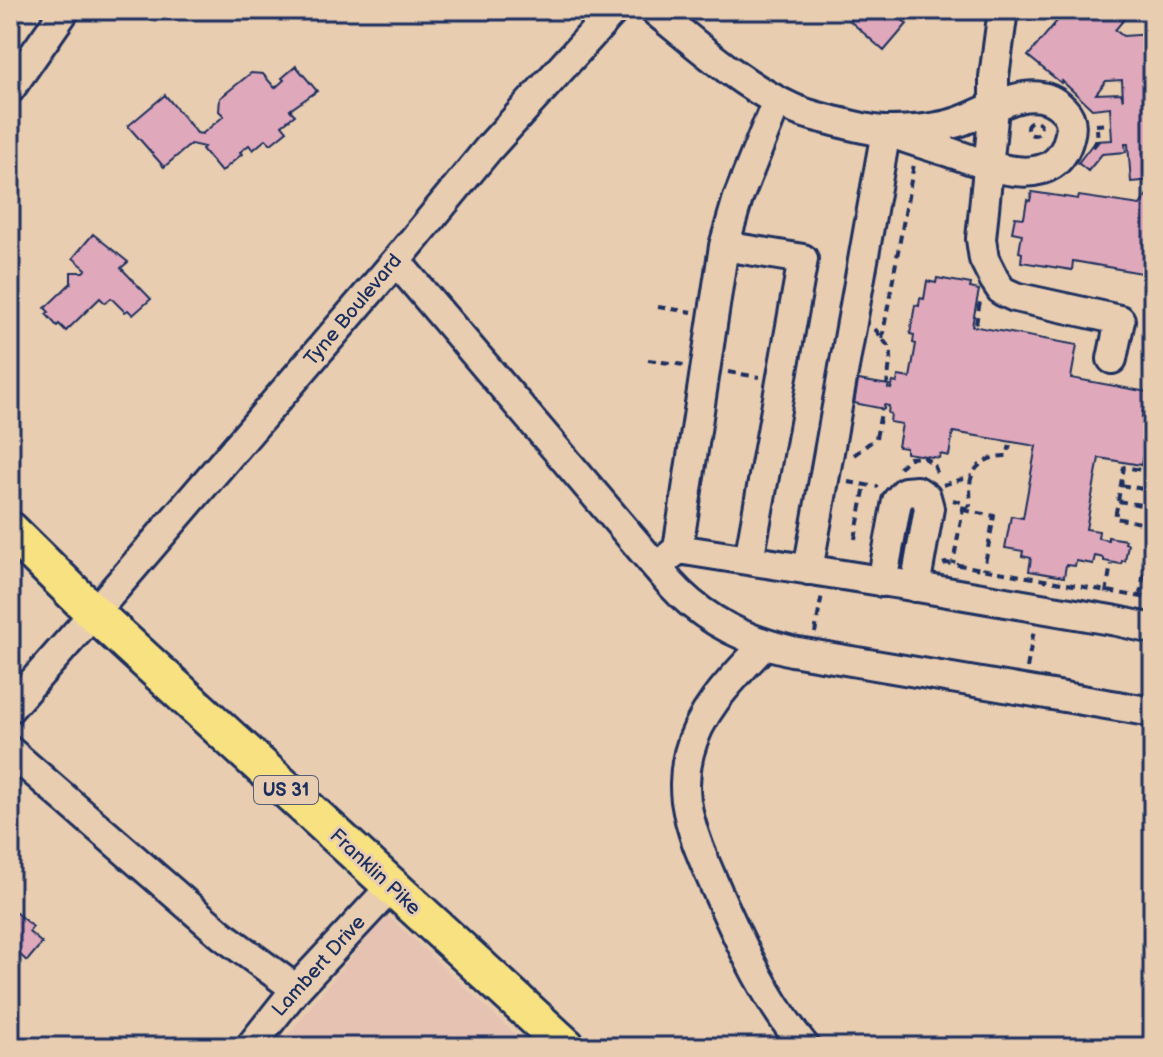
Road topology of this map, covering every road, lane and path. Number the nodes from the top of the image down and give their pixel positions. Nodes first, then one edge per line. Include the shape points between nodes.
1 (65, 10) edge
2 (614, 10) edge
3 (654, 10) edge
4 (1003, 10) edge
5 (10, 89) edge
6 (777, 101) junction
7 (994, 108) junction
8 (1110, 124) dead end
9 (886, 131) junction
10 (1090, 150) dead end
11 (915, 156) dead end
12 (988, 166) junction
13 (724, 246) junction
14 (396, 261) junction
15 (880, 302) dead end
16 (889, 304) junction
17 (658, 307) dead end
18 (714, 316) junction
19 (872, 322) dead end
20 (882, 339) junction
21 (1112, 359) dead end
22 (648, 360) dead end
23 (706, 368) junction
24 (781, 381) junction
25 (887, 385) dead end
26 (1010, 445) dead end
27 (1153, 472) edge
28 (972, 476) junction
29 (865, 485) dead end
30 (1121, 485) junction
31 (941, 486) dead end
32 (1153, 491) edge
33 (1118, 501) junction
34 (1153, 507) edge
35 (1153, 523) edge
36 (10, 530) edge
37 (855, 539) dead end
38 (1150, 556) edge
39 (668, 558) junction
40 (749, 560) junction
41 (1111, 564) dead end
42 (808, 570) junction
43 (882, 582) junction
44 (915, 587) junction
45 (1139, 597) dead end
46 (978, 598) junction
47 (94, 613) junction
48 (1101, 619) junction
49 (1036, 621) dead end
50 (1153, 629) edge
51 (765, 644) junction
52 (1023, 690) junction
53 (10, 708) edge
54 (1153, 712) edge
55 (10, 751) edge
56 (391, 887) junction
57 (296, 989) junction
58 (250, 1047) edge
59 (567, 1047) edge
60 (805, 1047) edge

1 - 5 street
2 - 14 street, Tyne Boulevard
3 - 6 street
4 - 7 street
6 - 9 street via 829,120
6 - 13 street
7 - 9 street via 944,125
7 - 12 street
7 - 12 street via 1027,95 1044,97 1064,109 1071,128 1063,152 1049,165 1019,173
8 - 10 path via 1096,125 1098,141
9 - 12 street
9 - 42 street
11 - 16 path
12 - 21 street via 981,250 994,279 1015,297 1120,320
13 - 18 street
13 - 24 street via 803,259
14 - 39 street
14 - 47 street, Tyne Boulevard
15 - 16 path
16 - 20 path
17 - 18 path
18 - 23 street
19 - 20 path
20 - 25 path via 891,354
22 - 23 path
23 - 24 path
23 - 39 street
24 - 40 street
26 - 28 path via 1007,456 988,460
27 - 30 path via 1124,467
28 - 31 path
28 - 46 path via 970,505 963,510 994,516
29 - 37 path
30 - 32 path
30 - 33 path
33 - 34 path
33 - 35 path via 1115,518
35 - 38 path
36 - 47 main road, Franklin Pike / US 31
38 - 45 path
39 - 40 street
39 - 51 street via 682,597 704,615
40 - 42 street
41 - 48 path
42 - 43 street
43 - 44 street
43 - 44 street via 897,501 905,492 917,491 929,508
44 - 46 street
46 - 48 street
47 - 53 street, Tyne Boulevard
47 - 56 main road, Franklin Pike / US 31
48 - 50 street
49 - 52 path
51 - 52 street
51 - 60 street via 701,722 689,752 685,787 691,826 723,904 769,997
52 - 54 street
55 - 57 street via 222,935
56 - 57 street, Lambert Drive
56 - 59 main road, Franklin Pike / US 31
57 - 58 street, Lambert Drive

